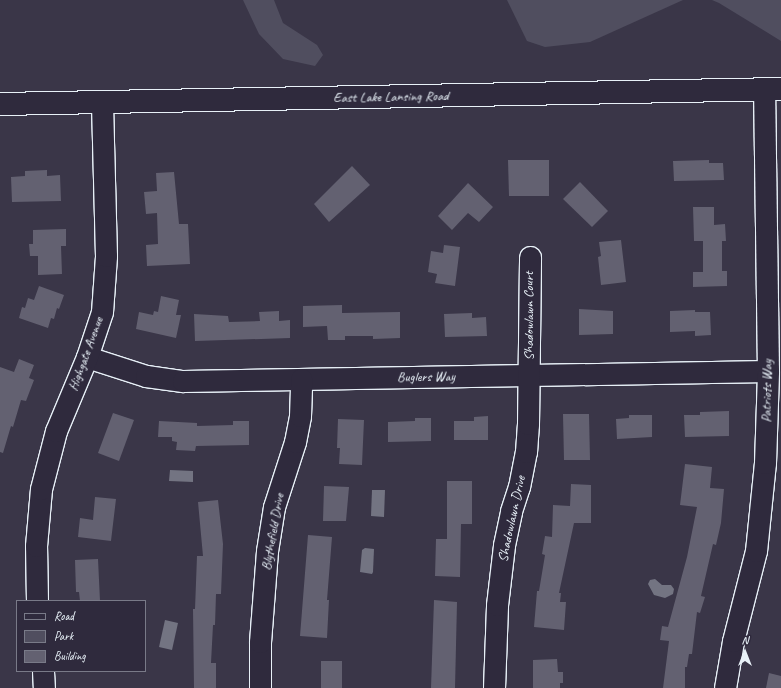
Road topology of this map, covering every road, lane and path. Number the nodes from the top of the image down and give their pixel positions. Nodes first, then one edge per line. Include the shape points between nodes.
1 (772, 89) edge
2 (102, 102) junction
3 (0, 104) edge
4 (530, 257) dead end
5 (86, 357) junction
6 (768, 370) junction
7 (529, 375) junction
8 (301, 379) junction
9 (37, 600) edge
10 (42, 672) edge
11 (44, 688) edge
12 (260, 688) edge
13 (494, 688) edge
14 (725, 688) edge

1 - 2 main road, East Lake Lansing Road
1 - 6 street, Patriots Way
2 - 3 main road, East Lake Lansing Road
2 - 5 street, Highgate Avenue via 106,256 104,291 102,312
4 - 7 street, Shadowlawn Court
5 - 8 street, Buglers Way via 146,376 183,381
5 - 9 street, Highgate Avenue via 56,431 41,489 36,546
6 - 7 street, Buglers Way
6 - 14 street, Patriots Way via 760,523
7 - 8 street, Buglers Way
7 - 13 street, Shadowlawn Drive via 526,452 520,487 504,545 497,605
8 - 12 street, Blythefield Drive via 300,416 295,442 274,507 267,552 260,642
10 - 11 street

